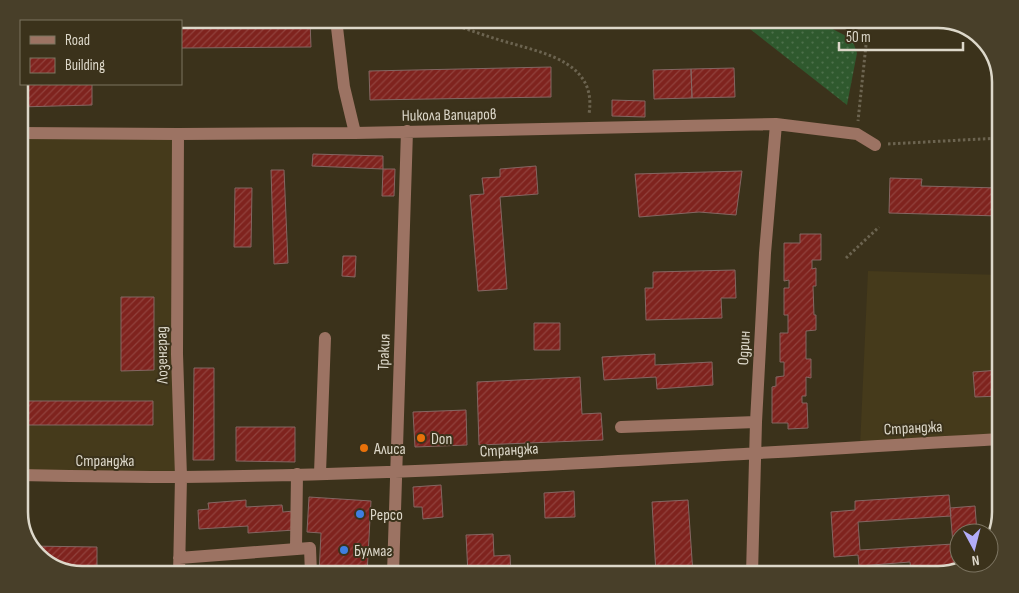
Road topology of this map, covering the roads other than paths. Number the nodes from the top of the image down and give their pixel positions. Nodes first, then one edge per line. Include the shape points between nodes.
1 (337, 27) edge
2 (776, 124) junction
3 (407, 131) junction
4 (28, 133) edge
5 (355, 133) junction
6 (178, 134) junction
7 (875, 145) road end
8 (325, 338) dead end
9 (756, 422) junction
10 (621, 427) dead end
11 (992, 439) edge
12 (754, 453) junction
13 (395, 471) junction
14 (320, 473) junction
15 (297, 474) junction
16 (28, 475) edge
17 (181, 477) junction
18 (296, 548) junction
19 (179, 558) junction
20 (178, 566) edge
21 (311, 566) edge
22 (393, 566) edge
23 (752, 566) edge

1 - 5 street via 344,88
2 - 3 street, Никола Вапцаров
2 - 7 street, Никола Вапцаров via 857,134
2 - 9 street, Одрин
3 - 5 street, Никола Вапцаров
3 - 13 street, Тракия
4 - 6 street, Никола Вапцаров
5 - 6 street, Никола Вапцаров
6 - 17 street, Лозенград via 177,354
8 - 14 street
9 - 10 street
9 - 12 street, Одрин
11 - 12 street, Странджа
12 - 13 street, Странджа
12 - 23 street, Одрин
13 - 14 street, Странджа
13 - 22 street, Тракия
14 - 15 street, Странджа
15 - 17 street, Странджа
15 - 18 street
16 - 17 street, Странджа
17 - 19 street, Лозенград
18 - 19 street
18 - 21 street via 310,548
19 - 20 street, Лозенград

